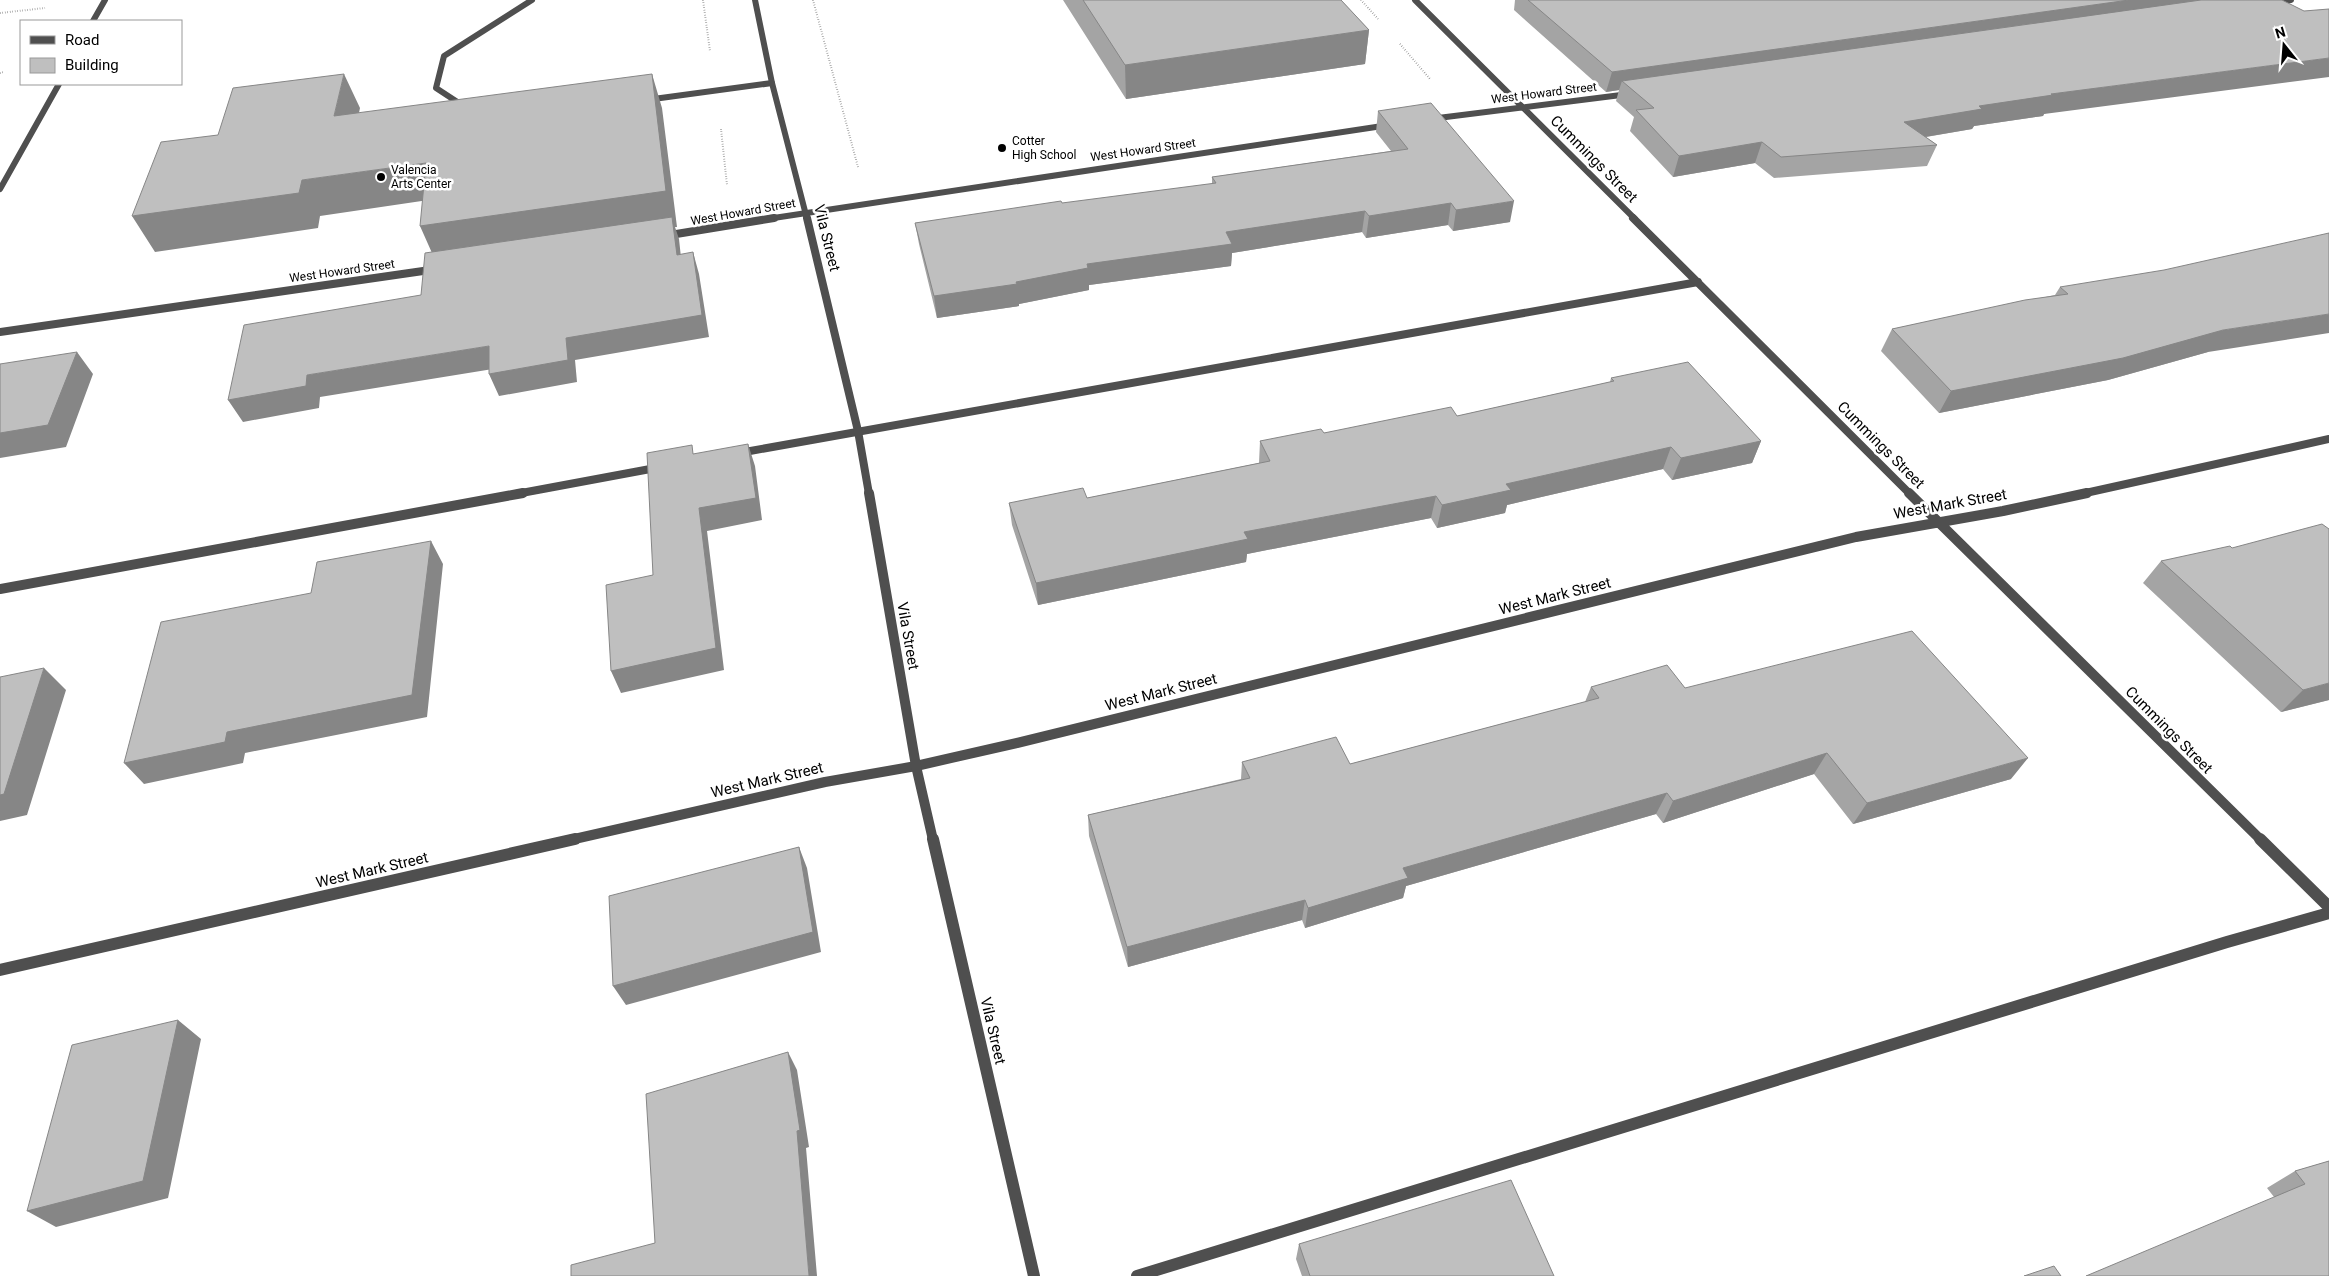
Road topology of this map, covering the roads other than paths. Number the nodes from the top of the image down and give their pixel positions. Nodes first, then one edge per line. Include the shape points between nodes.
1 (105, 0) edge
2 (532, 0) edge
3 (756, 0) edge
4 (1415, 0) edge
5 (2291, 0) edge
6 (2261, 4) edge
7 (94, 20) edge
8 (772, 83) junction
9 (58, 85) edge
10 (1642, 92) edge
11 (637, 102) edge
12 (1522, 107) junction
13 (475, 114) edge
14 (1421, 120) edge
15 (1401, 123) edge
16 (0, 189) edge
17 (805, 212) junction
18 (654, 237) edge
19 (449, 267) edge
20 (1698, 282) junction
21 (0, 332) edge
22 (858, 431) junction
23 (2329, 439) edge
24 (732, 454) edge
25 (673, 465) edge
26 (1938, 521) junction
27 (0, 589) edge
28 (916, 766) junction
29 (2329, 907) edge
30 (2329, 913) edge
31 (0, 970) edge
32 (1034, 1276) edge
33 (1137, 1276) edge

1 - 7 street
2 - 13 street via 444,56 436,88
3 - 8 street, Vila Street
4 - 12 street, Cummings Street
5 - 6 street
8 - 11 street
8 - 17 street, Vila Street
9 - 16 street
10 - 12 street, West Howard Street
12 - 14 street, West Howard Street
12 - 20 street, Cummings Street
15 - 17 street, West Howard Street
17 - 18 street, West Howard Street
17 - 22 street, Vila Street
19 - 21 street, West Howard Street
20 - 22 street
20 - 26 street, Cummings Street
22 - 24 street
22 - 28 street, Vila Street
23 - 26 street, West Mark Street via 2003,511
25 - 27 street
26 - 28 street, West Mark Street via 1856,537
26 - 29 street, Cummings Street
28 - 31 street, West Mark Street via 825,782
28 - 32 street, Vila Street
30 - 33 street

